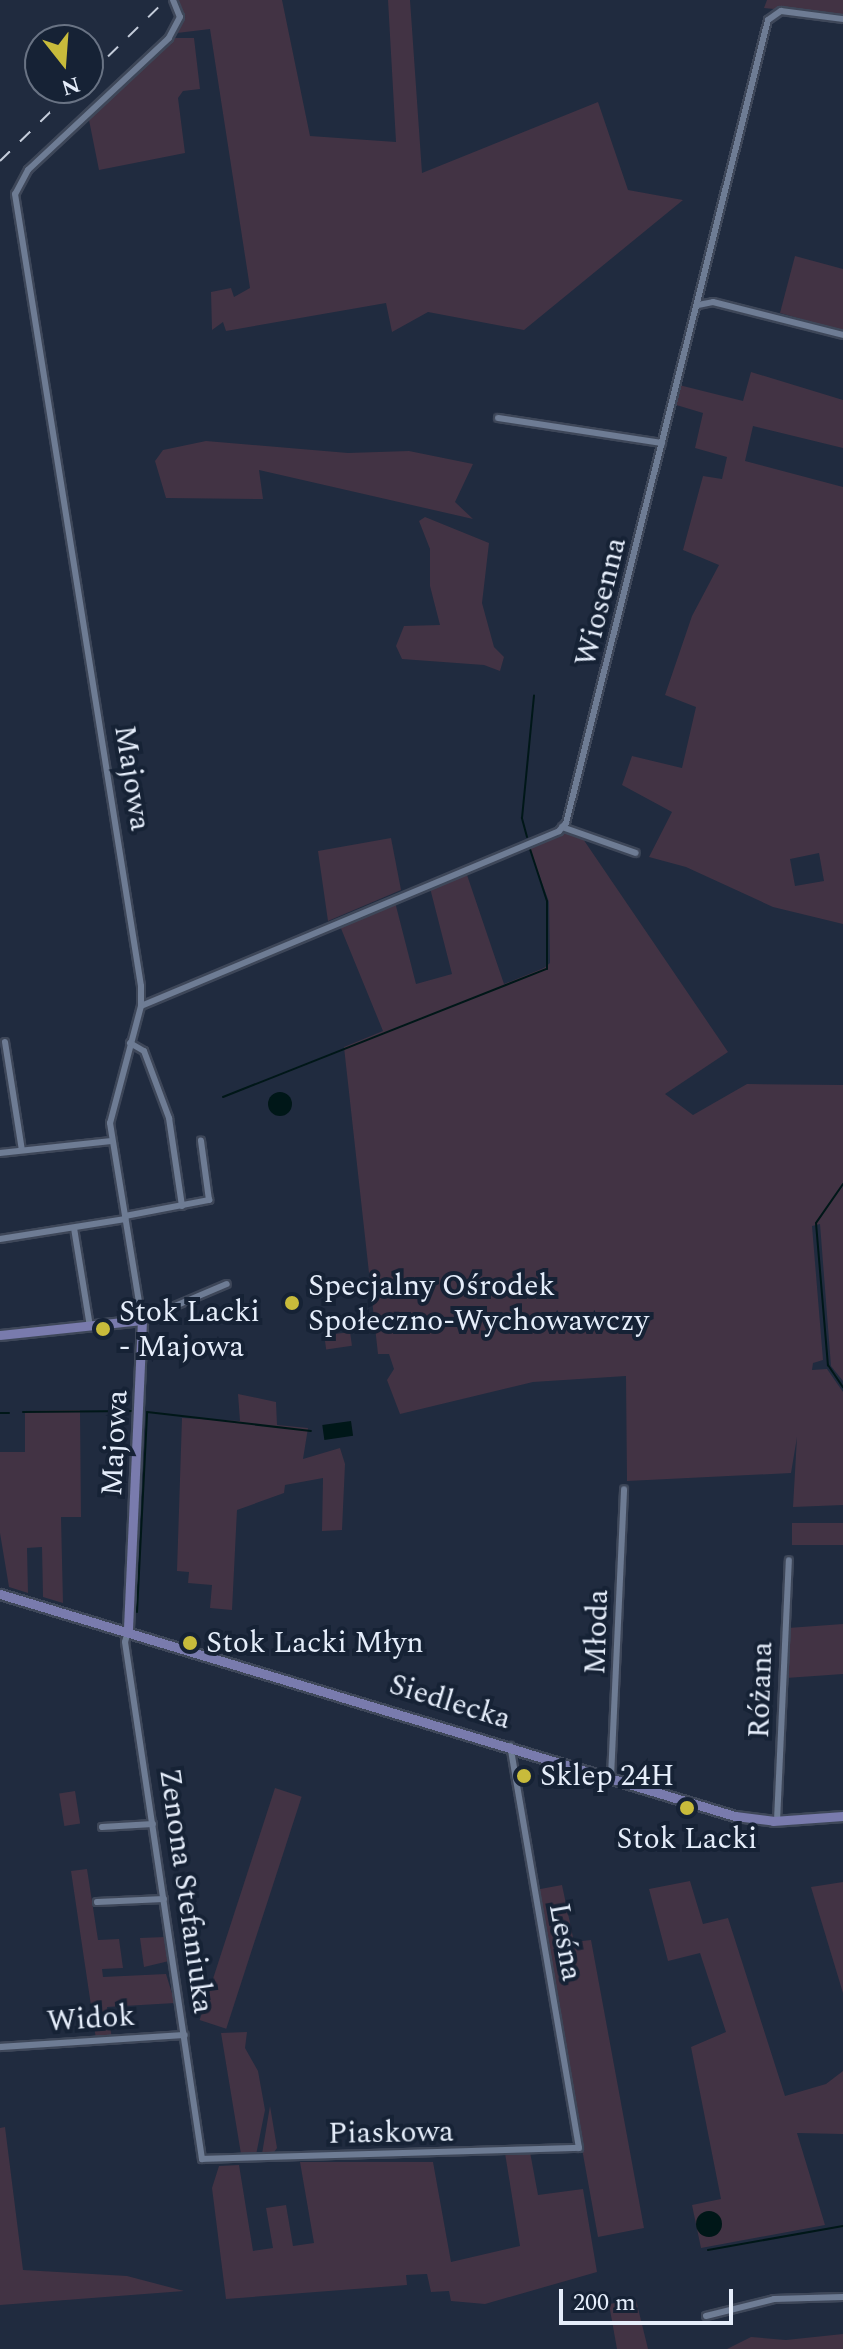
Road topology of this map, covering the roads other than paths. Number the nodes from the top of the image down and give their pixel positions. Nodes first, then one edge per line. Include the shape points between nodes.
1 (173, 0) edge
2 (843, 19) edge
3 (698, 305) junction
4 (843, 335) edge
5 (498, 418) dead end
6 (662, 443) junction
7 (562, 827) junction
8 (636, 853) dead end
9 (141, 1006) junction
10 (5, 1042) dead end
11 (130, 1043) junction
12 (111, 1141) junction
13 (201, 1141) dead end
14 (22, 1150) junction
15 (0, 1153) edge
16 (182, 1206) junction
17 (125, 1218) junction
18 (74, 1228) junction
19 (0, 1239) edge
20 (227, 1284) dead end
21 (142, 1320) junction
22 (90, 1327) junction
23 (0, 1335) edge
24 (624, 1489) dead end
25 (789, 1560) dead end
26 (0, 1594) edge
27 (128, 1631) junction
28 (510, 1745) junction
29 (611, 1777) junction
30 (843, 1816) edge
31 (777, 1821) junction
32 (153, 1824) junction
33 (102, 1827) dead end
34 (164, 1899) junction
35 (97, 1902) dead end
36 (185, 2035) junction
37 (0, 2047) edge
38 (579, 2148) joint
39 (202, 2159) joint
40 (843, 2297) edge
41 (706, 2316) dead end

1 - 9 street, Majowa via 180,17 169,38 28,170 15,194
2 - 3 street, Wiosenna via 781,11 768,20
3 - 4 street via 713,302
3 - 6 street, Wiosenna
5 - 6 street
6 - 7 street, Wiosenna via 570,813
7 - 8 street
7 - 9 street
9 - 11 street, Majowa
10 - 14 street
11 - 12 street, Majowa via 114,1102
11 - 16 street via 144,1051 169,1118
12 - 14 street
12 - 17 street, Majowa
13 - 16 street via 209,1200
14 - 15 street
16 - 17 street
17 - 18 street
17 - 21 street, Majowa
18 - 19 street
18 - 22 street
20 - 21 street
21 - 22 main road
21 - 27 main road, Majowa
22 - 23 main road
24 - 29 street, Młoda
25 - 31 street, Różana
26 - 27 main road, Siedlecka
27 - 28 main road, Siedlecka
27 - 32 street, Zenona Stefaniuka via 125,1642
28 - 29 main road, Siedlecka
28 - 38 street, Leśna
29 - 31 main road, Siedlecka via 735,1816
30 - 31 main road, Siedlecka
32 - 33 street
32 - 34 street, Zenona Stefaniuka
34 - 35 street
34 - 36 street, Zenona Stefaniuka
36 - 37 street, Widok
36 - 39 street, Zenona Stefaniuka
38 - 39 street, Piaskowa
40 - 41 street via 774,2299

